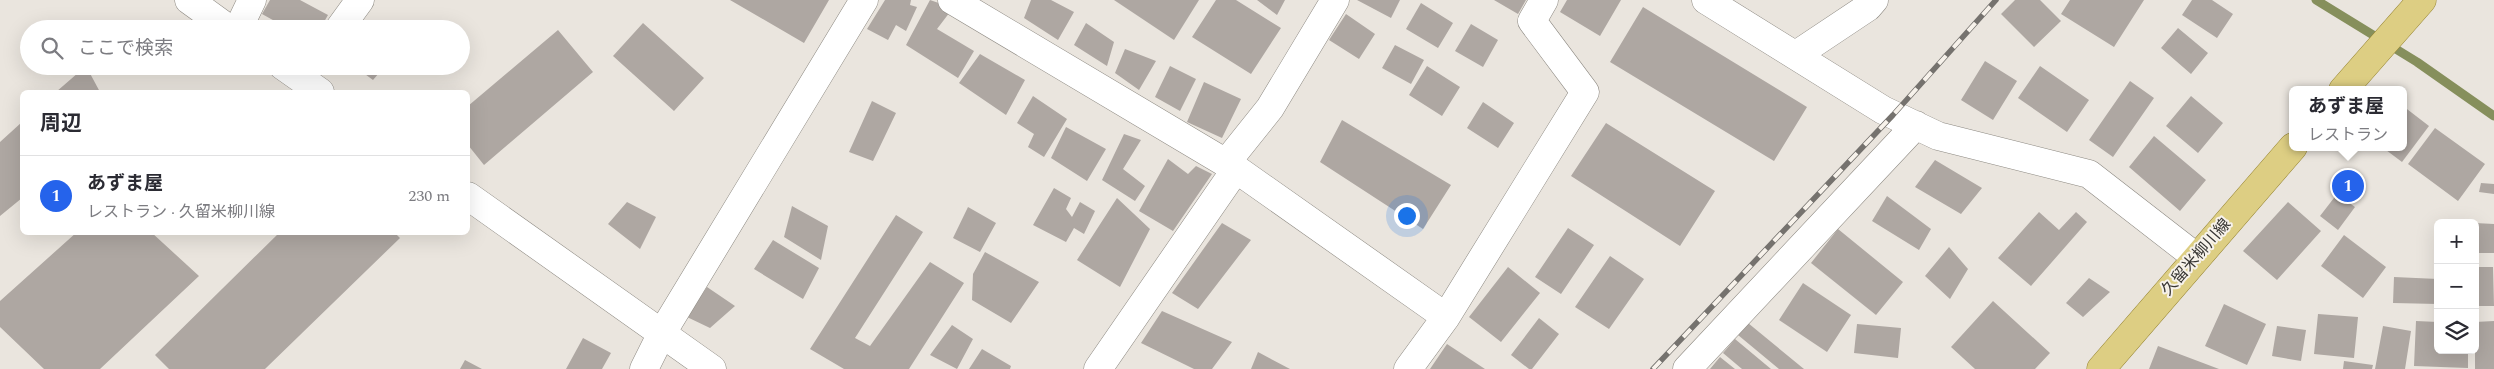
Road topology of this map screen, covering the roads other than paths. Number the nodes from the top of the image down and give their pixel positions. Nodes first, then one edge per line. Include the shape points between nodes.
1 (188, 0) edge
2 (252, 0) edge
3 (360, 0) edge
4 (864, 0) edge
5 (952, 0) edge
6 (1335, 0) edge
7 (1544, 0) edge
8 (1706, 0) edge
9 (1874, 0) edge
10 (2422, 0) edge
11 (216, 20) edge
12 (242, 20) edge
13 (346, 20) edge
14 (1796, 55) junction
15 (2347, 86) edge
16 (1916, 125) junction
17 (2289, 151) edge
18 (1231, 166) junction
19 (470, 197) edge
20 (2196, 257) junction
21 (1446, 317) junction
22 (662, 333) junction
23 (644, 369) edge
24 (712, 369) edge
25 (1098, 369) edge
26 (1408, 369) edge
27 (1687, 369) edge
28 (2101, 369) edge

1 - 11 street
2 - 12 street
3 - 13 street
4 - 22 street
5 - 18 street
6 - 18 street
7 - 21 street via 1532,21 1585,92
8 - 14 street
9 - 14 street
10 - 15 main road
14 - 16 street via 1883,110
16 - 20 street via 1938,136 2088,174
16 - 27 street
17 - 20 main road, 久留米柳川線
18 - 21 street
18 - 25 street
19 - 22 street
20 - 28 main road, 久留米柳川線
21 - 26 street
22 - 23 street
22 - 24 street

